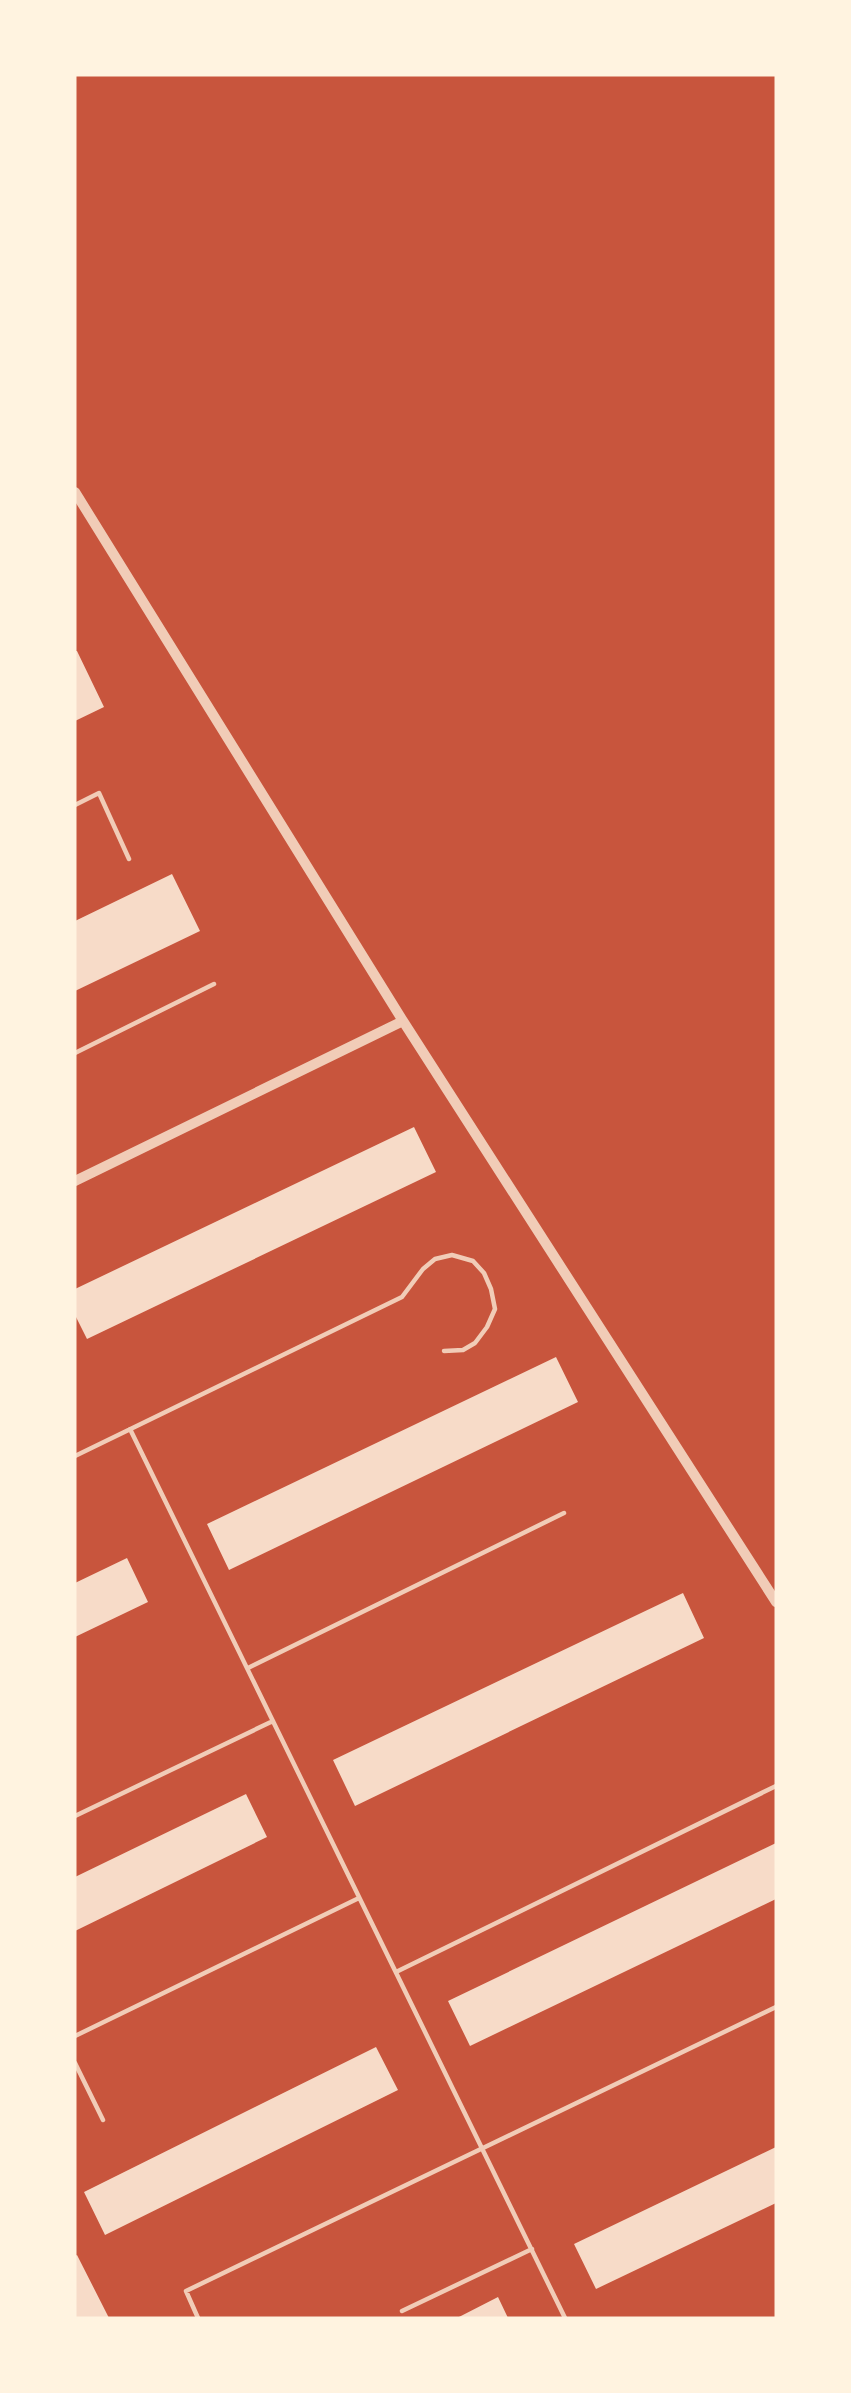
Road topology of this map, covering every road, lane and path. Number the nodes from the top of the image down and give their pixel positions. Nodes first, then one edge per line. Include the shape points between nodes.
1 (75, 492) edge
2 (75, 805) edge
3 (129, 859) dead end
4 (214, 984) dead end
5 (403, 1021) junction
6 (75, 1053) edge
7 (75, 1181) edge
8 (444, 1351) dead end
9 (130, 1429) junction
10 (75, 1456) edge
11 (564, 1513) dead end
12 (776, 1602) edge
13 (248, 1668) junction
14 (273, 1721) junction
15 (776, 1786) edge
16 (75, 1816) edge
17 (359, 1898) junction
18 (396, 1972) junction
19 (776, 2007) edge
20 (75, 2036) edge
21 (75, 2063) edge
22 (103, 2120) dead end
23 (483, 2149) junction
24 (532, 2249) junction
25 (402, 2312) dead end
26 (198, 2318) edge
27 (565, 2318) edge

1 - 5 street
2 - 3 lane via 99,794
4 - 6 lane
5 - 7 street
5 - 12 street
8 - 9 lane via 463,1350 475,1343 495,1310 484,1273 473,1261 452,1255 435,1259 423,1269 402,1297
9 - 10 lane
9 - 13 lane
11 - 13 lane
13 - 14 lane
14 - 16 lane
14 - 17 lane
15 - 18 lane
17 - 18 lane
17 - 20 lane
18 - 23 lane
19 - 23 lane
21 - 22 lane
23 - 24 lane
23 - 26 lane via 186,2291
24 - 25 lane
24 - 27 lane

